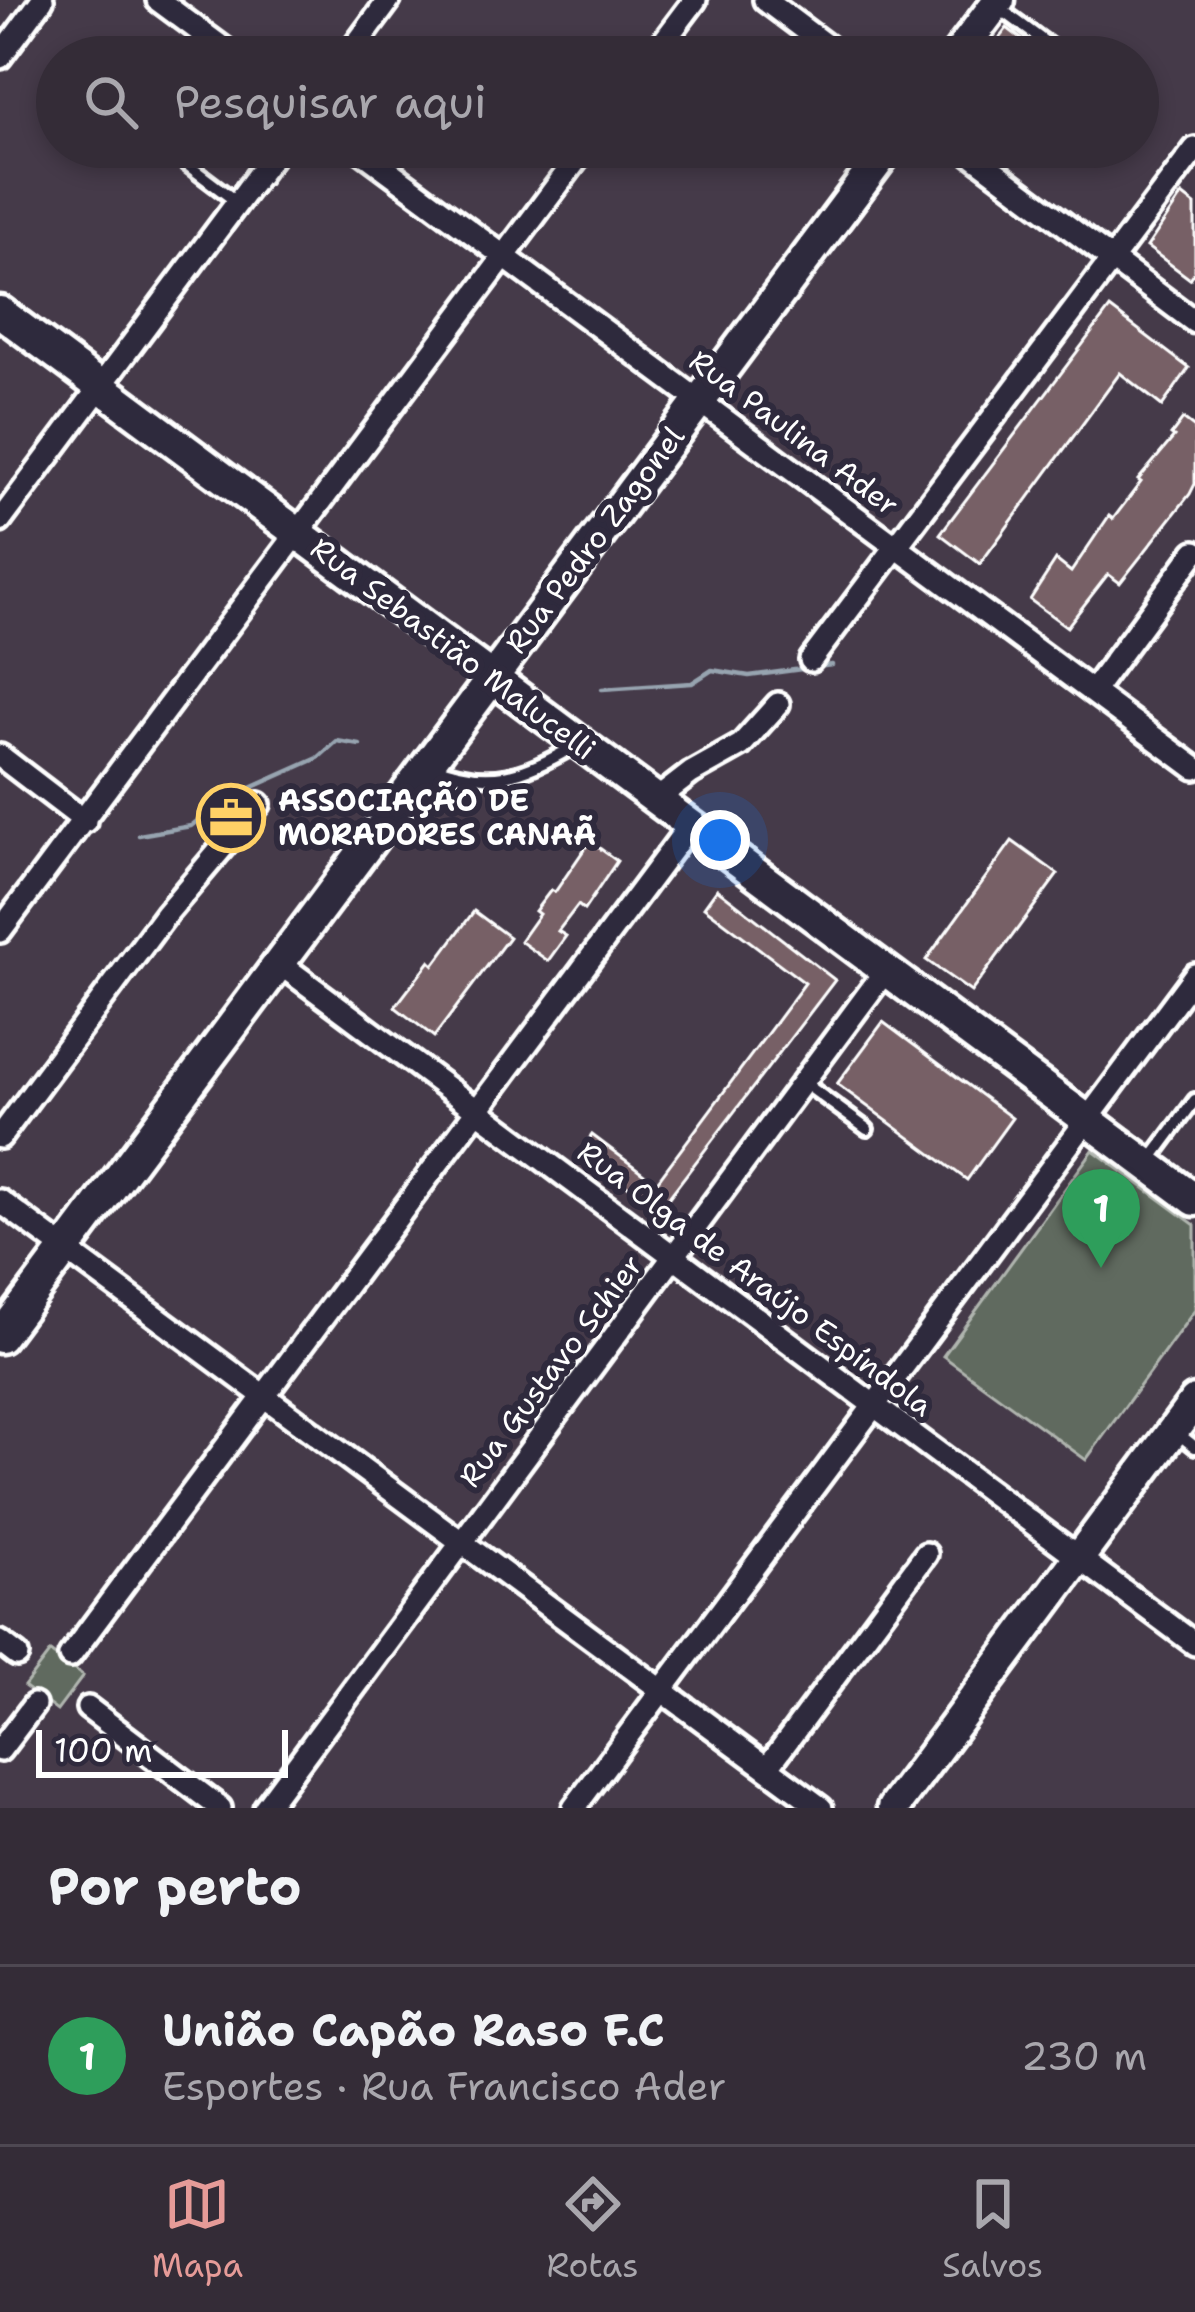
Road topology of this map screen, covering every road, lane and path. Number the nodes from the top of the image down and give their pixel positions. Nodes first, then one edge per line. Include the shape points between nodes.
1 (42, 0) edge
2 (158, 0) edge
3 (389, 0) edge
4 (765, 0) edge
5 (691, 1) edge
6 (997, 3) edge
7 (207, 36) edge
8 (362, 36) edge
9 (667, 36) edge
10 (813, 36) edge
11 (972, 36) edge
12 (1039, 36) edge
13 (0, 57) edge
14 (1195, 149) edge
15 (192, 168) edge
16 (264, 168) edge
17 (385, 168) edge
18 (570, 168) edge
19 (873, 168) edge
20 (990, 168) edge
21 (238, 203) junction
22 (504, 256) junction
23 (1112, 260) junction
24 (0, 312) edge
25 (1195, 322) edge
26 (101, 387) junction
27 (699, 401) junction
28 (0, 521) edge
29 (298, 534) junction
30 (896, 547) junction
31 (1195, 552) edge
32 (811, 660) dead end
33 (493, 678) junction
34 (1092, 692) junction
35 (778, 704) dead end
36 (580, 743) junction
37 (0, 756) edge
38 (428, 764) junction
39 (1195, 768) edge
40 (656, 800) junction
41 (259, 804) dead end
42 (85, 820) junction
43 (690, 825) junction
44 (0, 931) edge
45 (280, 963) junction
46 (886, 970) junction
47 (1195, 975) edge
48 (803, 1082) junction
49 (1195, 1100) edge
50 (477, 1110) junction
51 (1087, 1120) junction
52 (867, 1129) dead end
53 (0, 1137) edge
54 (1147, 1164) junction
55 (1195, 1200) edge
56 (0, 1201) edge
57 (65, 1249) junction
58 (674, 1256) junction
59 (0, 1337) edge
60 (264, 1396) junction
61 (1195, 1401) edge
62 (874, 1405) junction
63 (1184, 1438) edge
64 (462, 1542) junction
65 (926, 1554) dead end
66 (1079, 1558) junction
67 (1195, 1644) edge
68 (70, 1656) dead end
69 (662, 1690) junction
70 (34, 1705) dead end
71 (88, 1708) dead end
72 (0, 1750) edge
73 (766, 1768) junction
74 (220, 1808) edge
75 (265, 1808) edge
76 (574, 1808) edge
77 (821, 1808) edge
78 (893, 1808) edge

1 - 13 street
2 - 7 street
3 - 8 street
4 - 10 street
5 - 9 street
6 - 11 street
6 - 12 lane
14 - 23 street
15 - 21 lane
16 - 21 street
17 - 22 street, Rua Paulina Ader
18 - 22 street
19 - 27 street, Rua Pedro Zagonel
20 - 23 street
21 - 26 street
22 - 27 street, Rua Paulina Ader
22 - 29 street
23 - 25 street
23 - 30 street
24 - 26 street, Rua Sebastião Malucelli
26 - 28 street
26 - 29 street, Rua Sebastião Malucelli
27 - 30 street, Rua Paulina Ader
27 - 33 street, Rua Pedro Zagonel
29 - 33 street, Rua Sebastião Malucelli
29 - 42 street
30 - 32 street
30 - 34 street, Rua Paulina Ader
31 - 34 street
33 - 36 street, Rua Sebastião Malucelli
33 - 38 street, Rua Pedro Zagonel
34 - 39 street, Rua Paulina Ader
35 - 40 street via 741,745
36 - 38 lane via 511,776 476,780
36 - 40 street, Rua Sebastião Malucelli
37 - 42 street
38 - 45 street, Rua Pedro Zagonel
40 - 43 street, Rua Sebastião Malucelli
41 - 53 street
42 - 44 street
43 - 46 street, Rua Sebastião Malucelli
43 - 50 street
45 - 50 street, Rua Olga de Araújo Espíndola
45 - 57 street, Rua Pedro Zagonel
46 - 48 street, Rua Gustavo Schier
46 - 51 street, Rua Sebastião Malucelli
47 - 51 street
48 - 52 lane
48 - 58 street, Rua Gustavo Schier
49 - 54 lane
50 - 58 street, Rua Olga de Araújo Espíndola
50 - 60 street
51 - 54 street, Rua Sebastião Malucelli
51 - 62 street
54 - 55 street, Rua Sebastião Malucelli
56 - 57 street
57 - 59 street, Rua Pedro Zagonel
57 - 60 street
58 - 62 street, Rua Olga de Araújo Espíndola
58 - 64 street, Rua Gustavo Schier
60 - 64 street
60 - 68 street
61 - 63 street
62 - 66 street, Rua Olga de Araújo Espíndola
62 - 69 street
63 - 66 street
64 - 69 street
64 - 75 street, Rua Gustavo Schier
65 - 73 street
66 - 67 street, Rua Olga de Araújo Espíndola
66 - 78 street
69 - 73 street
69 - 76 street
70 - 72 street
71 - 74 street
73 - 77 street

